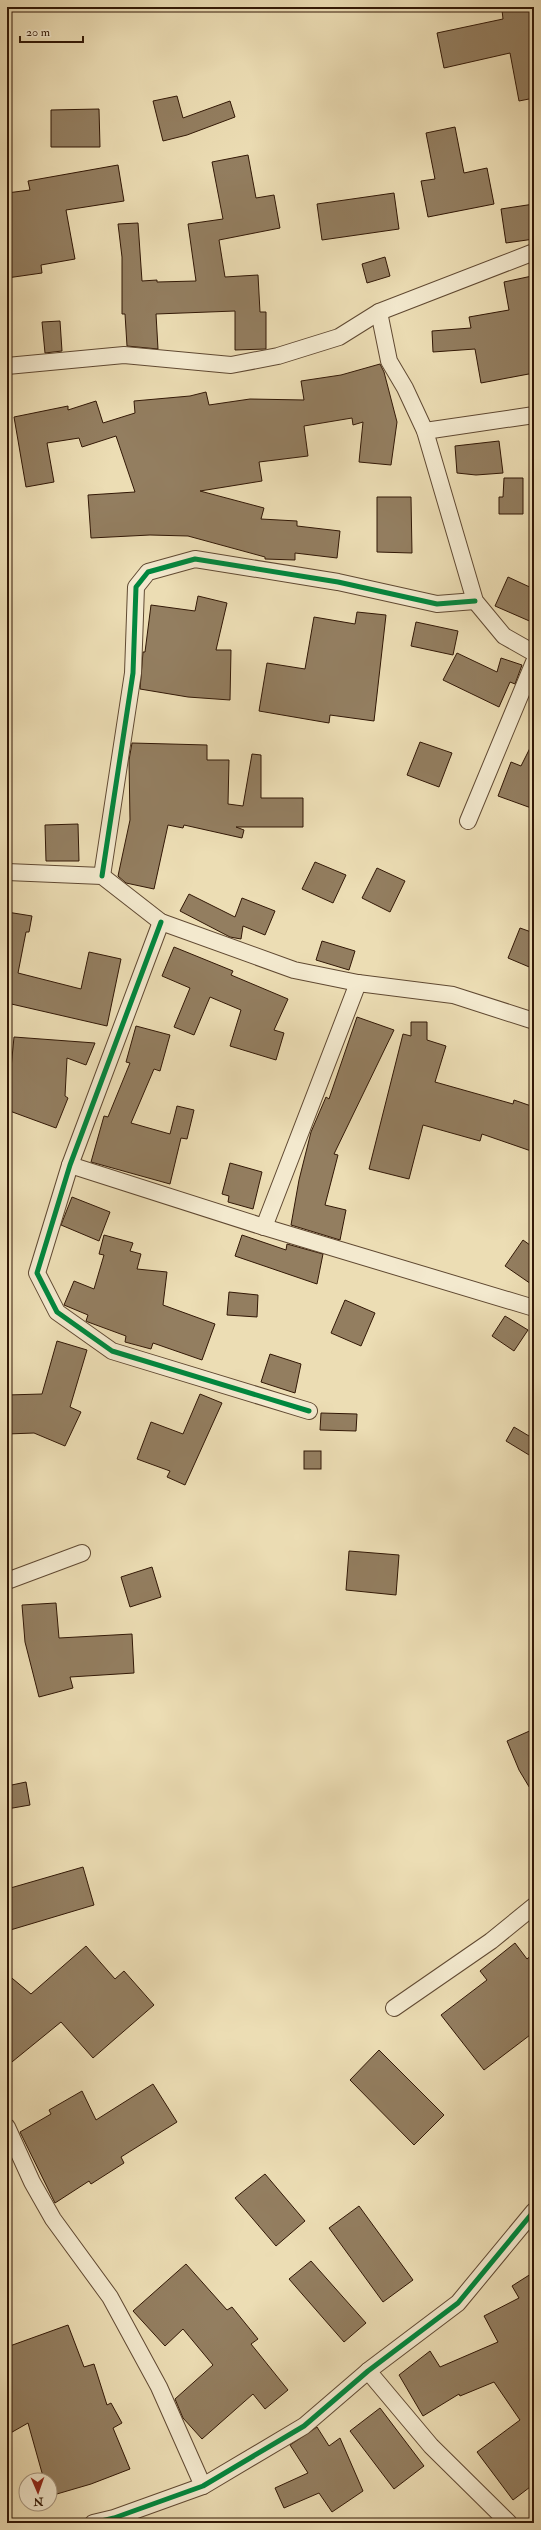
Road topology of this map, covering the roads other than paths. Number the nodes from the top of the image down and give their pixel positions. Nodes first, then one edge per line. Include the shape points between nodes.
1 (534, 252) edge
2 (379, 312) junction
3 (7, 366) edge
4 (534, 415) edge
5 (425, 432) junction
6 (475, 601) junction
7 (534, 653) edge
8 (534, 662) edge
9 (468, 821) dead end
10 (7, 872) edge
11 (102, 876) junction
12 (161, 922) junction
13 (358, 983) junction
14 (534, 1021) edge
15 (70, 1165) junction
16 (264, 1227) junction
17 (534, 1308) edge
18 (309, 1411) dead end
19 (82, 1553) dead end
20 (7, 1581) edge
21 (534, 1906) edge
22 (394, 2008) dead end
23 (7, 2127) edge
24 (534, 2211) edge
25 (368, 2371) junction
26 (203, 2486) junction
27 (93, 2523) edge
28 (509, 2523) edge

1 - 2 street
2 - 3 street via 339,337 278,356 231,365 124,355
2 - 5 street via 388,361 405,388
4 - 5 street
5 - 6 street
6 - 7 street via 504,636
6 - 11 street via 437,604 338,582 195,559 148,572 136,587 133,673
8 - 9 street
10 - 11 street
11 - 12 street
12 - 13 street via 294,970
12 - 15 street
13 - 14 street via 453,996
13 - 16 street
15 - 16 street
15 - 18 street via 37,1273 56,1312 112,1351
16 - 17 street
19 - 20 street
21 - 22 street via 491,1941
23 - 26 street via 32,2182 53,2219 110,2297 159,2387
24 - 25 street via 458,2303
25 - 26 street via 304,2426
25 - 28 street via 431,2446
26 - 27 street

